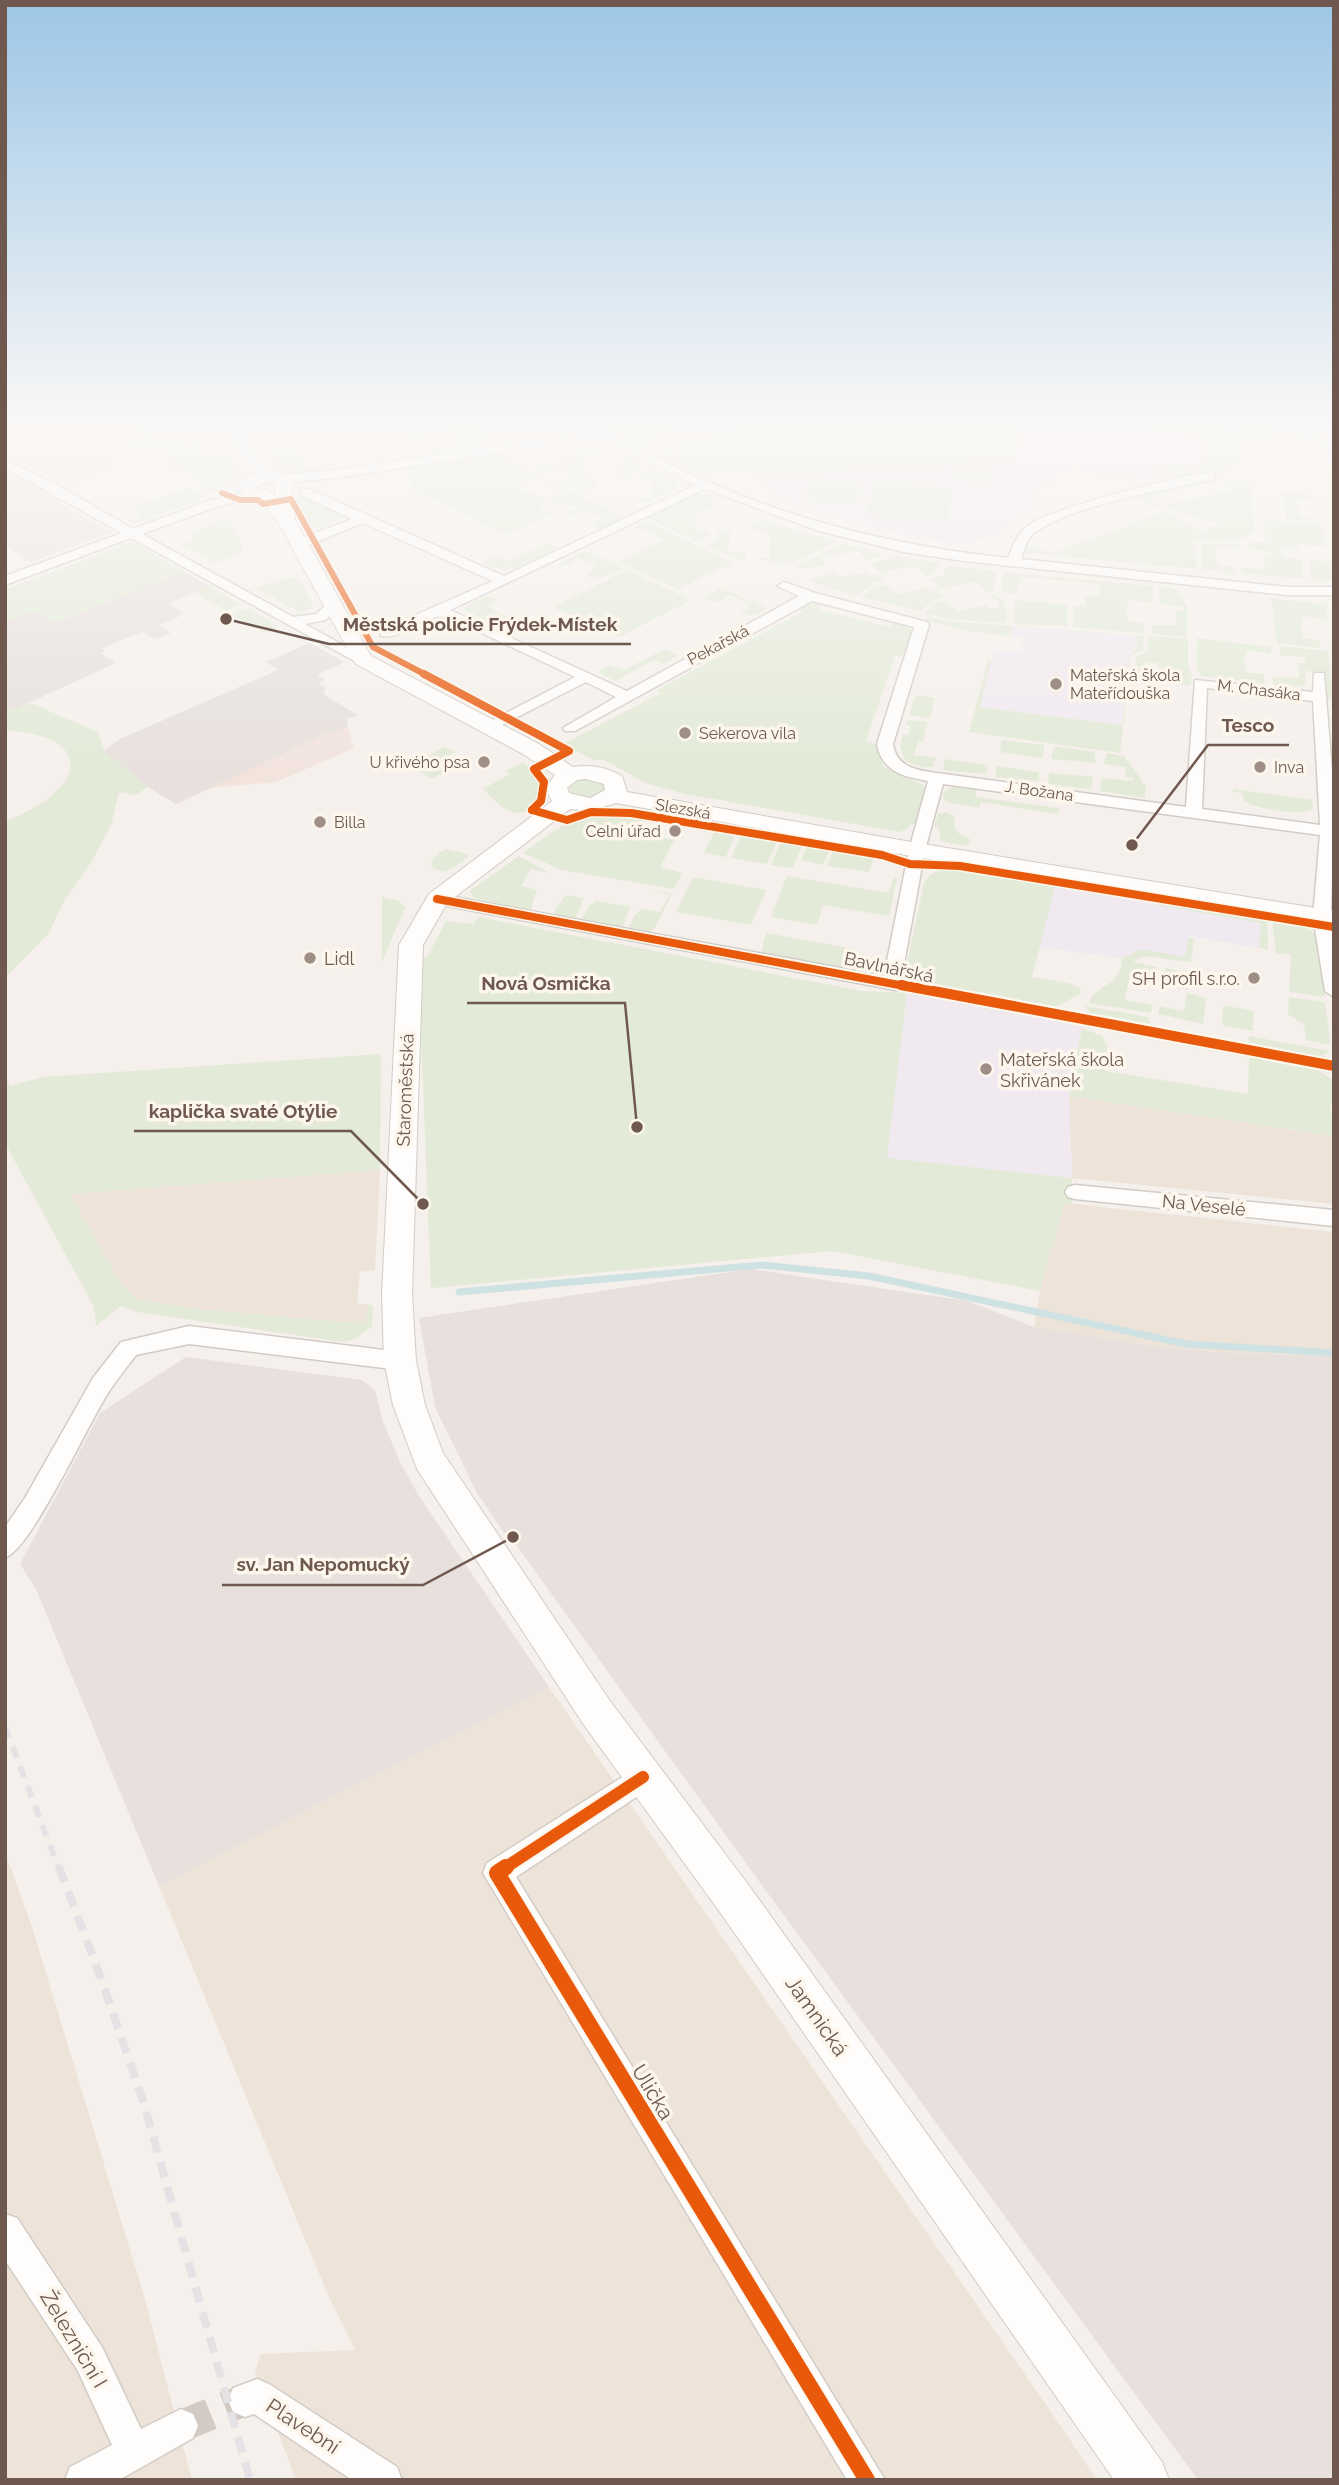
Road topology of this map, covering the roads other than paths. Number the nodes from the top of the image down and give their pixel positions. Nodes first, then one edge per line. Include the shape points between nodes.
1 (108, 543) edge
2 (148, 543) edge
3 (418, 543) edge
4 (583, 543) edge
5 (884, 543) edge
6 (1021, 543) edge
7 (299, 544) edge
8 (1013, 562) junction
9 (5, 581) edge
10 (504, 581) junction
11 (784, 586) dead end
12 (1334, 591) edge
13 (810, 596) junction
14 (333, 606) junction
15 (438, 611) junction
16 (290, 622) junction
17 (386, 633) dead end
18 (363, 660) junction
19 (1319, 676) dead end
20 (586, 677) junction
21 (627, 696) junction
22 (1320, 698) junction
23 (489, 727) junction
24 (570, 728) dead end
25 (937, 778) junction
26 (568, 788) junction
27 (612, 796) junction
28 (1194, 811) junction
29 (1331, 832) edge
30 (917, 850) junction
31 (437, 899) junction
32 (1326, 915) edge
33 (1333, 982) edge
34 (891, 984) junction
35 (1334, 1066) edge
36 (1075, 1192) dead end
37 (1334, 1218) edge
38 (400, 1361) junction
39 (5, 1546) edge
40 (491, 1552) joint
41 (643, 1777) junction
42 (5, 2230) edge
43 (251, 2398) dead end
44 (181, 2426) tunnel mouth
45 (134, 2452) junction
46 (83, 2480) edge
47 (384, 2480) edge
48 (867, 2480) edge
49 (1144, 2480) edge

1 - 9 street
2 - 16 street
3 - 10 street
4 - 10 street
5 - 8 street
6 - 8 street
7 - 14 main road
8 - 12 street
10 - 15 street
11 - 13 street
13 - 21 street, Pekařská
13 - 25 street, J. Božana via 922,625 885,749 898,769
14 - 16 street via 320,617
14 - 18 main road
15 - 17 street
15 - 20 street
16 - 18 street
18 - 23 main road
19 - 22 street, M. Chasáka
20 - 21 street
20 - 23 street
21 - 24 street, Pekařská
22 - 28 street, M. Chasáka via 1200,683
22 - 29 street, M. Chasáka
23 - 26 main road via 551,760
25 - 28 street, J. Božana
25 - 30 street
26 - 27 main road, Slezská via 591,804
26 - 27 main road via 586,772 603,774 614,781
26 - 31 main road, Staroměstská
27 - 30 main road, Slezská
28 - 29 street, J. Božana
29 - 32 street, M. Chasáka
30 - 32 main road, Slezská
30 - 34 street
31 - 34 street, Bavlnářská
31 - 38 main road, Staroměstská via 411,945 397,1294
32 - 33 street
34 - 35 street, Bavlnářská
36 - 37 street, Na Veselé
38 - 39 street via 189,1335 129,1348 101,1384 34,1505
38 - 40 main road, Staroměstská via 409,1405 429,1459
40 - 41 main road, Jamnická
41 - 48 street, Ulička via 497,1873
41 - 49 main road, Jamnická via 736,1900
42 - 45 street, Železniční I via 90,2359
43 - 47 street, Plavební
44 - 45 street
45 - 46 street

